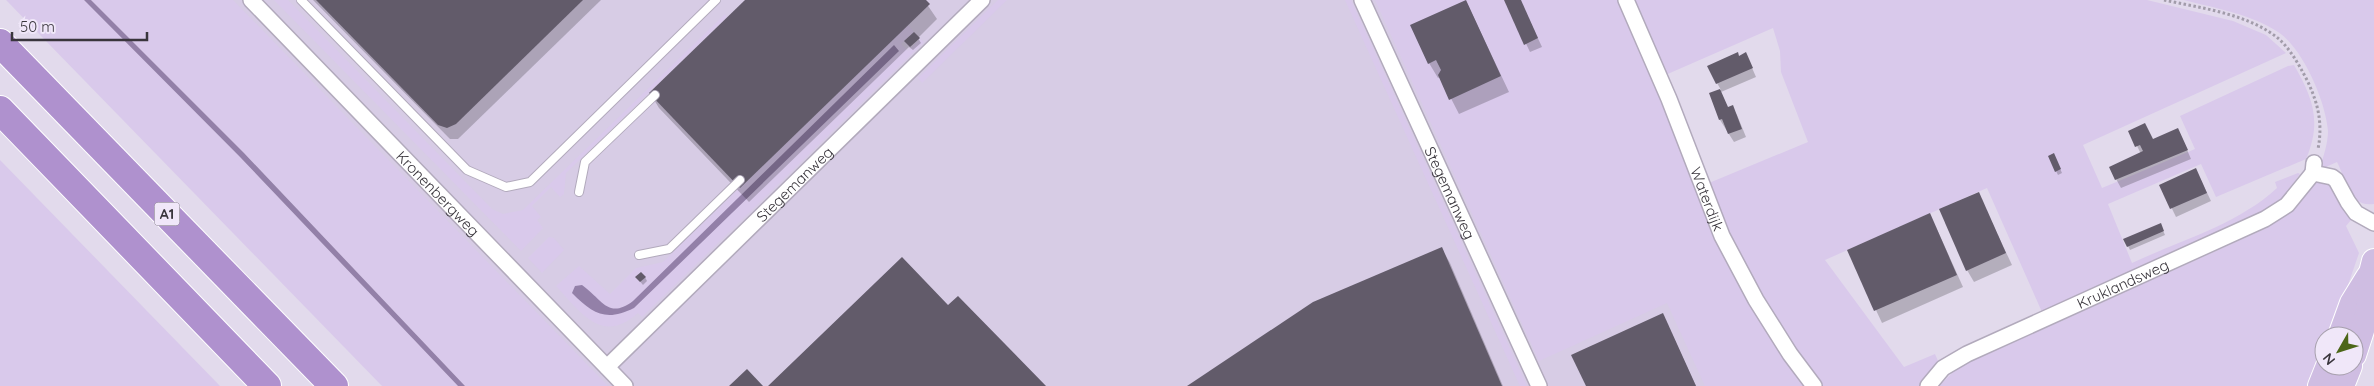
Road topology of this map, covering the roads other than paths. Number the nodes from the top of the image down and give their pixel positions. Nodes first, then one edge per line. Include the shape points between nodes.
1 (251, 0) edge
2 (301, 0) edge
3 (716, 0) edge
4 (1362, 0) edge
5 (1626, 0) edge
6 (979, 1) edge
7 (0, 42) edge
8 (655, 95) dead end
9 (0, 110) edge
10 (740, 180) dead end
11 (578, 192) dead end
12 (2374, 223) edge
13 (639, 255) dead end
14 (2372, 267) edge
15 (2344, 326) edge
16 (2363, 326) edge
17 (607, 367) junction
18 (267, 386) edge
19 (334, 386) edge
20 (625, 386) edge
21 (1539, 386) edge
22 (1814, 386) edge
23 (1928, 386) edge

1 - 17 street, Kronenbergweg
2 - 3 lane via 467,170 506,187 530,182
4 - 21 street, Stegemanweg
5 - 22 street, Waterdijk via 1725,243 1765,314
6 - 17 street, Stegemanweg
7 - 19 highway, A1
8 - 11 lane via 585,162
9 - 18 highway
10 - 13 lane via 670,249
12 - 23 street, Kruklandsweg via 2356,212 2336,180 2313,168 2287,204 2265,219 1967,354 1943,368
14 - 15 main road
14 - 16 main road via 2368,312
17 - 20 street, Kronenbergweg

